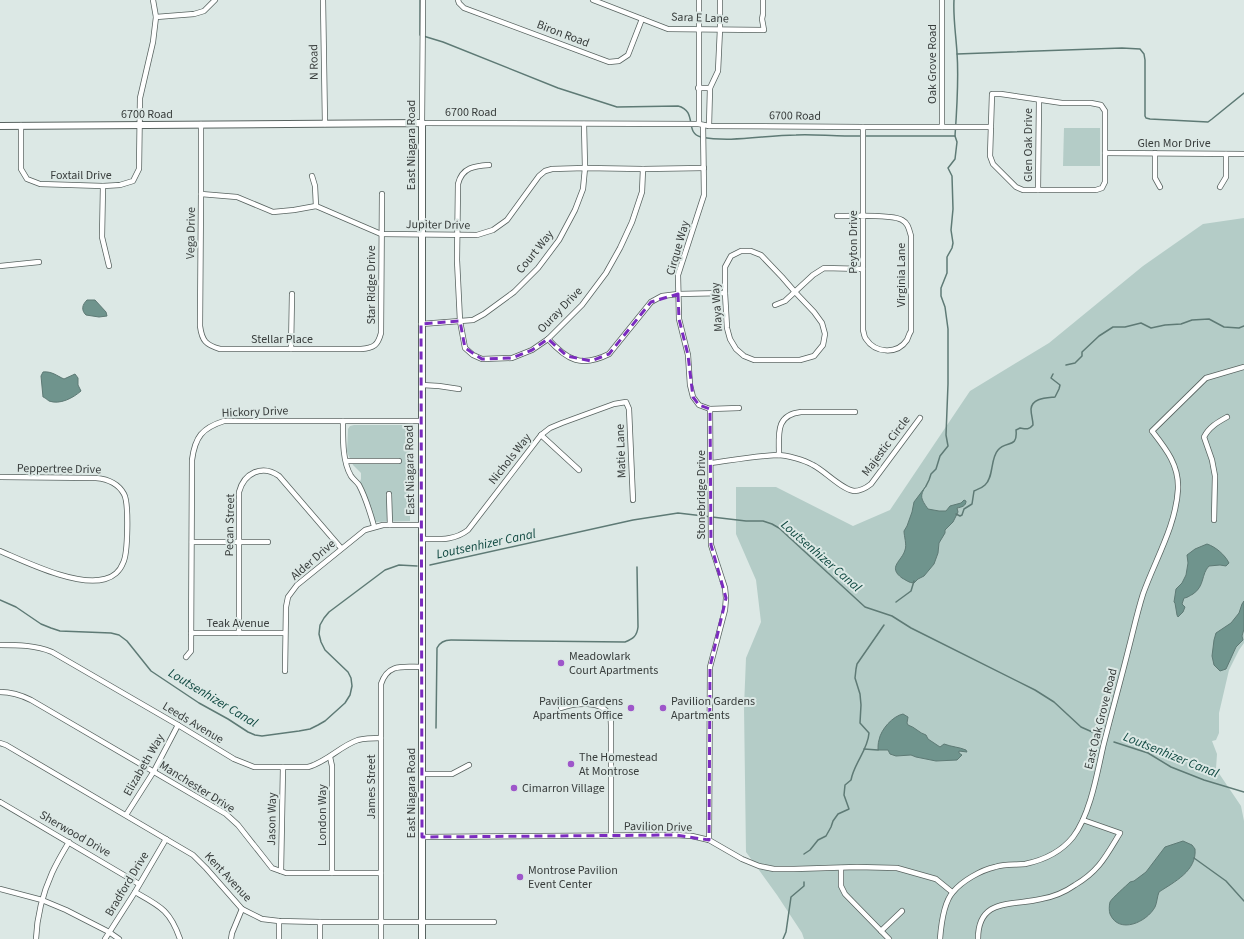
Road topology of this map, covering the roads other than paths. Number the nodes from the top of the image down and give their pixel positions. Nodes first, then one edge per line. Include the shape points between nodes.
1 (153, 0) edge
2 (215, 0) edge
3 (323, 0) edge
4 (423, 0) edge
5 (458, 0) edge
6 (592, 0) edge
7 (699, 0) edge
8 (720, 0) edge
9 (763, 0) edge
10 (942, 0) edge
11 (156, 17) junction
12 (642, 19) junction
13 (699, 29) junction
14 (720, 29) junction
15 (698, 88) junction
16 (710, 88) junction
17 (1038, 100) junction
18 (422, 123) junction
19 (201, 124) junction
20 (325, 124) junction
21 (584, 124) junction
22 (139, 125) junction
23 (701, 125) junction
24 (0, 126) edge
25 (21, 126) junction
26 (709, 126) junction
27 (863, 127) junction
28 (942, 127) junction
29 (990, 127) junction
30 (1105, 153) junction
31 (1155, 153) junction
32 (1226, 154) junction
33 (1244, 154) edge
34 (489, 165) dead end
35 (585, 168) junction
36 (704, 168) junction
37 (643, 169) junction
38 (312, 176) dead end
39 (103, 186) junction
40 (1160, 187) dead end
41 (1220, 187) dead end
42 (1038, 190) junction
43 (202, 194) junction
44 (382, 194) dead end
45 (316, 206) junction
46 (836, 216) dead end
47 (863, 216) junction
48 (381, 234) junction
49 (421, 235) junction
50 (457, 235) junction
51 (39, 262) dead end
52 (0, 266) edge
53 (109, 266) dead end
54 (863, 268) junction
55 (794, 292) junction
56 (725, 293) junction
57 (292, 294) dead end
58 (678, 294) junction
59 (775, 305) dead end
60 (460, 321) junction
61 (421, 324) junction
62 (548, 338) junction
63 (204, 341) joint
64 (291, 349) junction
65 (361, 349) joint
66 (878, 350) joint
67 (1244, 367) edge
68 (422, 385) junction
69 (459, 389) dead end
70 (626, 402) joint
71 (739, 408) dead end
72 (710, 409) junction
73 (855, 412) dead end
74 (1227, 417) dead end
75 (920, 418) dead end
76 (342, 420) junction
77 (421, 420) junction
78 (541, 435) junction
79 (779, 455) junction
80 (346, 461) junction
81 (399, 461) dead end
82 (711, 463) junction
83 (579, 470) dead end
84 (0, 477) edge
85 (390, 494) dead end
86 (633, 500) dead end
87 (1214, 520) dead end
88 (390, 525) junction
89 (422, 525) junction
90 (374, 526) junction
91 (422, 539) junction
92 (192, 542) junction
93 (240, 542) junction
94 (268, 542) dead end
95 (341, 548) junction
96 (0, 551) edge
97 (191, 633) junction
98 (239, 633) junction
99 (285, 633) junction
100 (0, 645) edge
101 (186, 657) dead end
102 (422, 667) junction
103 (285, 671) dead end
104 (0, 692) edge
105 (561, 708) dead end
106 (178, 725) junction
107 (381, 738) junction
108 (0, 743) edge
109 (330, 756) junction
110 (469, 765) dead end
111 (283, 767) junction
112 (154, 771) junction
113 (422, 774) junction
114 (0, 802) edge
115 (126, 815) junction
116 (1084, 820) junction
117 (611, 836) junction
118 (422, 837) junction
119 (166, 839) junction
120 (709, 840) junction
121 (69, 842) junction
122 (841, 868) junction
123 (281, 871) junction
124 (332, 873) junction
125 (381, 873) junction
126 (139, 884) junction
127 (0, 889) edge
128 (135, 892) junction
129 (952, 892) junction
130 (42, 900) junction
131 (242, 909) junction
132 (902, 911) dead end
133 (279, 921) junction
134 (320, 922) junction
135 (381, 922) junction
136 (422, 922) junction
137 (494, 922) dead end
138 (881, 931) junction
139 (109, 932) junction
140 (36, 939) edge
141 (105, 939) edge
142 (119, 939) edge
143 (180, 939) edge
144 (231, 939) edge
145 (279, 939) edge
146 (320, 939) edge
147 (381, 939) edge
148 (422, 939) edge
149 (889, 939) edge
150 (940, 939) edge
151 (978, 939) edge

1 - 11 street
2 - 11 street via 204,11 194,14
3 - 20 street, N Road
4 - 18 street, East Niagara Road
5 - 12 street, Biron Road via 464,8 609,62 619,61 628,55
6 - 12 street, Sara E Lane
7 - 13 street, Cirque Way
8 - 14 street
9 - 14 street, Sara E Lane via 764,30
10 - 28 street, Oak Grove Road
11 - 22 street via 140,98
12 - 13 street, Sara E Lane via 668,28
13 - 14 street, Sara E Lane
13 - 15 street, Cirque Way
14 - 16 street via 718,72
15 - 16 street
15 - 23 street, Cirque Way
16 - 26 street
17 - 29 street via 992,94
17 - 30 street via 1101,105 1105,111
17 - 42 street, Glen Oak Drive
18 - 20 street, 6700 Road
18 - 21 street, 6700 Road
18 - 49 street, East Niagara Road
19 - 20 street, 6700 Road
19 - 22 street, 6700 Road
19 - 43 street, Vega Drive
21 - 23 street, 6700 Road
21 - 35 street, Court Way
22 - 25 street, 6700 Road
22 - 39 street, Foxtail Drive via 139,169 133,181
23 - 26 street, 6700 Road
23 - 36 street, Cirque Way
24 - 25 street, 6700 Road
25 - 39 street, Foxtail Drive via 21,169 27,179 40,184
26 - 27 street, 6700 Road
27 - 28 street, 6700 Road
27 - 47 street, Peyton Drive
28 - 29 street, 6700 Road
29 - 42 street via 990,156 993,164 1016,187 1023,190
30 - 31 street, Glen Mor Drive
30 - 42 street via 1102,188
31 - 32 street, Glen Mor Drive
31 - 40 street via 1155,178
32 - 33 street, Glen Mor Drive
32 - 41 street via 1226,176
34 - 50 street, Ouray Drive via 475,166 459,178
35 - 37 street, Jupiter Drive
35 - 50 street, Jupiter Drive via 545,171 508,220 493,230 477,235
35 - 60 street, Court Way via 583,189 575,210 559,240 538,268 514,292 484,314 473,320
36 - 37 street, Jupiter Drive
36 - 58 street, Cirque Way via 704,195 678,275
37 - 62 street, Ouray Drive via 642,192 620,248 582,305
38 - 45 street via 316,186
39 - 53 street via 102,237
43 - 45 street via 237,197 273,212
43 - 63 street, Vega Drive via 200,326
44 - 48 street, Star Ridge Drive
45 - 48 street, Jupiter Drive
46 - 47 street
47 - 54 street, Peyton Drive
47 - 66 street, Virginia Lane via 893,217 902,220 908,226 911,236 911,331 900,347 886,351
48 - 49 street, Jupiter Drive
48 - 65 street, Star Ridge Drive via 381,333 375,345
49 - 50 street, Jupiter Drive
49 - 61 street, East Niagara Road
50 - 60 street, Ouray Drive
51 - 52 street
54 - 55 street via 824,268
54 - 66 street, Peyton Drive via 863,330 865,338
55 - 56 street, Maya Way via 761,255 741,251 731,256 725,267
55 - 56 street, Maya Way via 814,312 822,323 825,334 823,345 814,356 800,360 754,360 736,349 727,328
55 - 59 street via 785,301
56 - 58 street
57 - 64 street
58 - 62 street via 662,296 651,302 609,354 601,358 591,361 566,356
58 - 72 street, Cirque Way via 679,319 688,354 693,397 699,405
60 - 61 street, Court Way
60 - 62 street, Ouray Drive via 465,348 482,359 512,358 532,350
61 - 68 street, East Niagara Road
63 - 64 street, Stellar Place via 220,349
64 - 65 street, Stellar Place
67 - 116 street, East Oak Grove Road via 1206,378 1152,432 1172,458 1177,473 1178,489 1174,513 1143,594
68 - 69 street
68 - 77 street, East Niagara Road
70 - 78 street, Nichols Way via 562,423
70 - 86 street, Matie Lane via 629,409
71 - 72 street
72 - 82 street, Stonebridge Drive
73 - 79 street via 792,413 782,422 779,430
74 - 87 street via 1215,424 1204,437 1212,460 1214,476
75 - 79 street, Majestic Circle via 871,484 858,490 846,488 813,465
76 - 77 street, Hickory Drive
76 - 80 street
76 - 92 street, Hickory Drive via 224,421 206,429 196,440 193,450
77 - 89 street, East Niagara Road
78 - 83 street
78 - 91 street, Nichols Way via 468,530 454,538
79 - 82 street, Majestic Circle
80 - 81 street
80 - 90 street via 351,476 365,496
82 - 120 street, Stonebridge Drive via 711,545 726,598 710,667
84 - 96 street, Peppertree Drive via 105,479 113,482 124,494 127,520 123,564 117,572 105,579 70,578
85 - 88 street
88 - 89 street, Alder Drive
88 - 90 street, Alder Drive
89 - 91 street, East Niagara Road
90 - 95 street, Alder Drive
91 - 102 street, East Niagara Road
92 - 93 street
92 - 97 street, Hickory Drive
93 - 94 street
93 - 95 street, Pecan Street via 241,484 254,472 267,470 279,476
93 - 98 street, Pecan Street
95 - 99 street, Alder Drive via 297,585 288,596
97 - 98 street, Teak Avenue
97 - 101 street, Hickory Drive via 191,652
98 - 99 street, Teak Avenue
99 - 103 street, Alder Drive
100 - 106 street, Leeds Avenue via 29,645 52,652
102 - 107 street, James Street via 398,667 384,676 381,684
102 - 113 street, East Niagara Road
104 - 112 street, Manchester Drive via 19,694 31,700
105 - 117 street via 572,704 597,705 605,709 610,716
106 - 111 street, Leeds Avenue via 243,764 254,767
106 - 112 street, Elizabeth Way
107 - 109 street, Leeds Avenue via 357,740
107 - 125 street, James Street
108 - 115 street, Kent Avenue
109 - 111 street, Leeds Avenue via 308,767
109 - 124 street, London Way
110 - 113 street via 452,774
111 - 123 street, Jason Way
112 - 115 street, Elizabeth Way
112 - 123 street, Manchester Drive via 226,814 272,868
113 - 118 street, East Niagara Road
114 - 121 street, Sherwood Drive
115 - 119 street, Kent Avenue
116 - 129 street, East Oak Grove Road via 1062,848 1045,858 1026,864 995,867 973,875
116 - 151 street via 1120,833 1102,862 1091,874 1059,893 1041,899 1002,904 989,910 982,920
117 - 118 street, Pavilion Drive
117 - 120 street, Pavilion Drive via 675,835
118 - 136 street, East Niagara Road
119 - 126 street, Bradford Drive
119 - 131 street, Kent Avenue via 193,855
120 - 122 street, Pavilion Drive via 759,866 774,869
121 - 126 street, Sherwood Drive
121 - 130 street via 52,873
122 - 129 street, Pavilion Drive via 897,868 936,879
122 - 138 street via 841,886 845,894
123 - 124 street, Manchester Drive
124 - 125 street, Manchester Drive
125 - 135 street, James Street
126 - 128 street, Bradford Drive
127 - 130 street
128 - 139 street, Bradford Drive
128 - 143 street via 166,911
129 - 150 street, East Oak Grove Road via 945,909
130 - 139 street
130 - 140 street
131 - 133 street, Kent Avenue via 262,919
131 - 144 street
132 - 138 street
133 - 134 street, Kent Avenue
133 - 145 street
134 - 135 street, Kent Avenue
134 - 146 street
135 - 136 street, Kent Avenue
135 - 147 street, James Street
136 - 137 street, Kent Avenue
136 - 148 street, East Niagara Road
138 - 149 street
139 - 141 street, Bradford Drive
139 - 142 street

